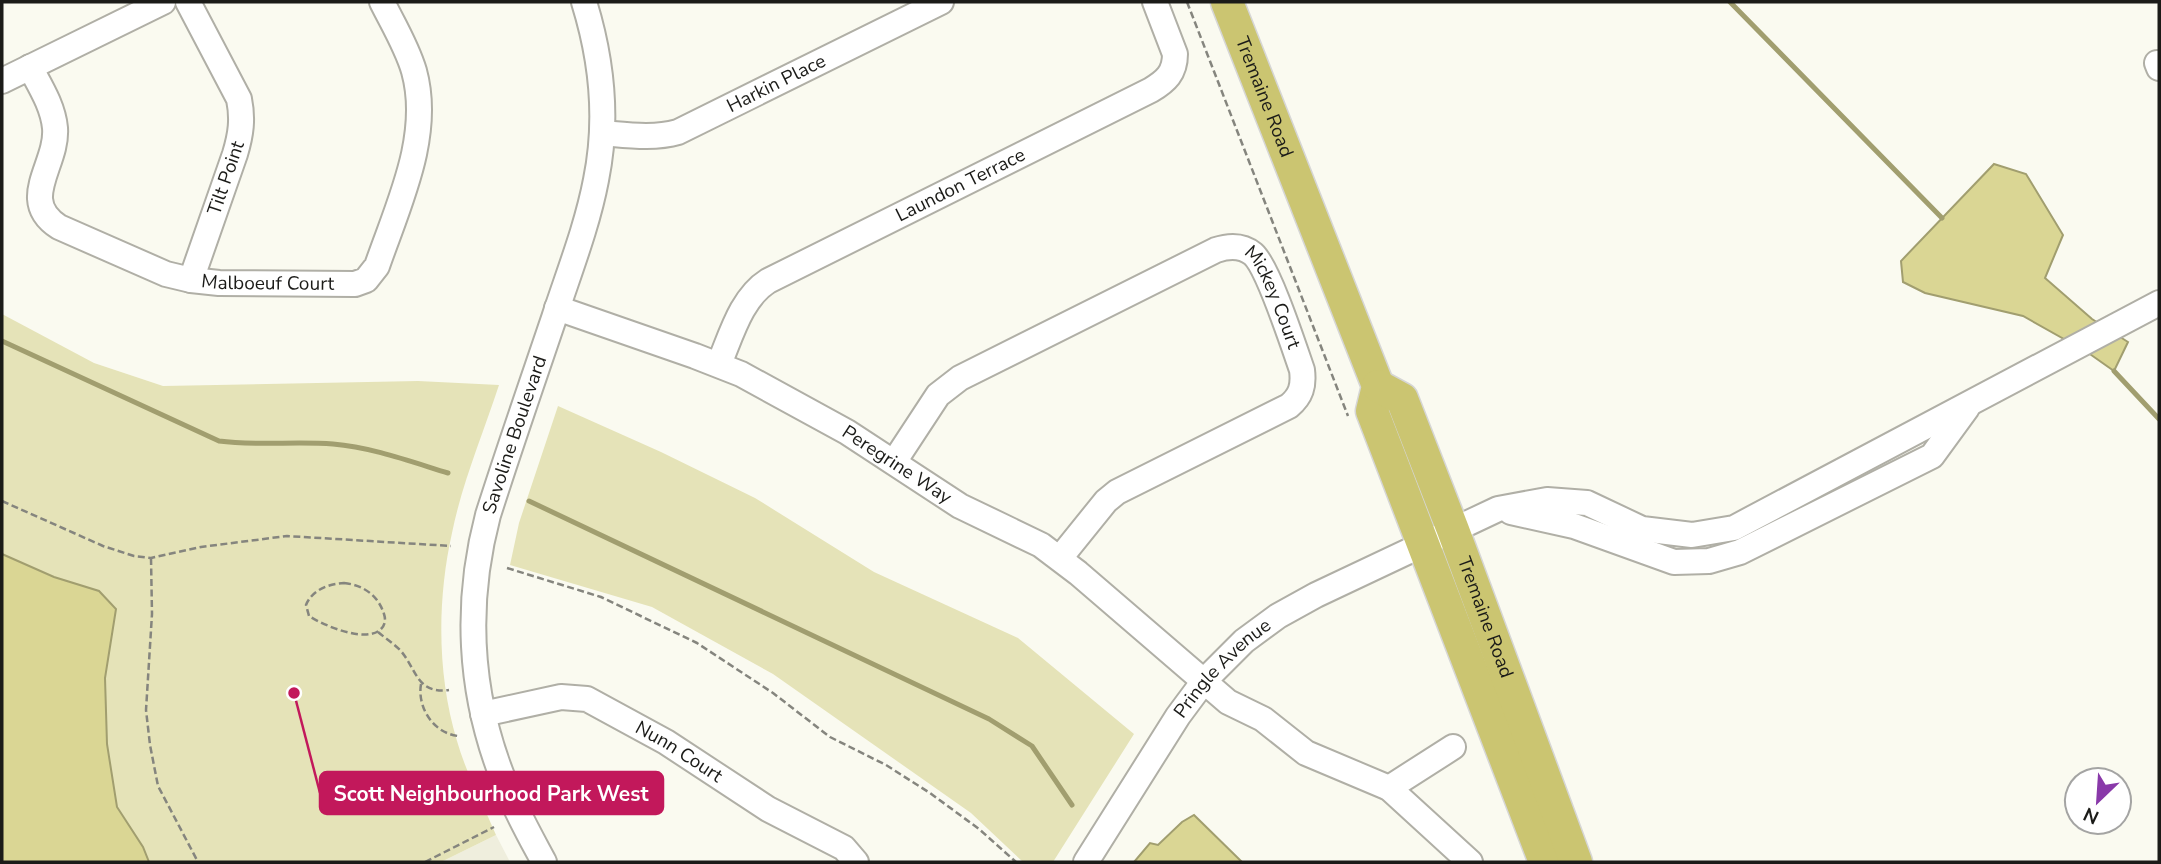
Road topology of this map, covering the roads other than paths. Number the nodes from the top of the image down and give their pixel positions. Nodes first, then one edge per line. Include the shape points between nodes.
1 (163, 2) edge
2 (188, 2) edge
3 (382, 2) edge
4 (584, 2) edge
5 (941, 2) edge
6 (1155, 2) edge
7 (1227, 2) edge
8 (30, 67) junction
9 (2, 81) edge
10 (602, 133) junction
11 (191, 280) junction
12 (2159, 303) edge
13 (557, 308) junction
14 (719, 364) junction
15 (1378, 386) junction
16 (894, 462) junction
17 (1453, 530) junction
18 (1423, 544) junction
19 (1060, 558) junction
20 (1204, 681) junction
21 (483, 714) junction
22 (1453, 747) dead end
23 (1389, 788) junction
24 (544, 862) edge
25 (856, 862) edge
26 (1086, 862) edge
27 (1470, 862) edge
28 (1545, 862) edge
29 (1576, 862) edge

1 - 8 street
2 - 11 street, Tilt Point via 239,99 242,116 235,154
3 - 11 street, Malboeuf Court via 414,69 418,125 416,149 372,274 355,284
4 - 10 street, Savoline Boulevard via 599,68
5 - 10 street, Harkin Place via 678,132 666,136
6 - 14 street, Laundon Terrace via 1175,54 1167,80 768,281 745,306
7 - 15 main road, Tremaine Road
8 - 9 street
8 - 11 street, Malboeuf Court via 55,126 39,200 48,220 166,274
10 - 13 street, Savoline Boulevard via 590,207
12 - 17 street, Pringle Avenue via 1970,404 1933,456 1740,552 1709,561 1674,562 1574,526 1498,509
13 - 14 street, Peregrine Way
13 - 21 street, Savoline Boulevard via 488,515 478,559 473,639
14 - 16 street, Peregrine Way
15 - 17 main road, Tremaine Road via 1402,399
15 - 18 main road, Tremaine Road via 1372,411
16 - 19 street, Peregrine Way via 960,506
16 - 19 street, Mickey Court via 938,396 960,378 1216,250 1237,247 1252,253 1265,271 1302,370 1299,396 1289,406 1117,492
17 - 18 street, Pringle Avenue
17 - 29 main road, Tremaine Road
18 - 20 street, Pringle Avenue via 1278,616 1244,641
18 - 28 main road, Tremaine Road
19 - 20 street, Peregrine Way
20 - 23 street, Peregrine Way via 1228,702 1263,719 1306,752
20 - 26 street, Pringle Avenue
21 - 24 street, Savoline Boulevard via 503,778
21 - 25 street, Nunn Court via 561,697 587,699 666,742 768,809 844,848
22 - 23 street
23 - 27 street, Peregrine Way

